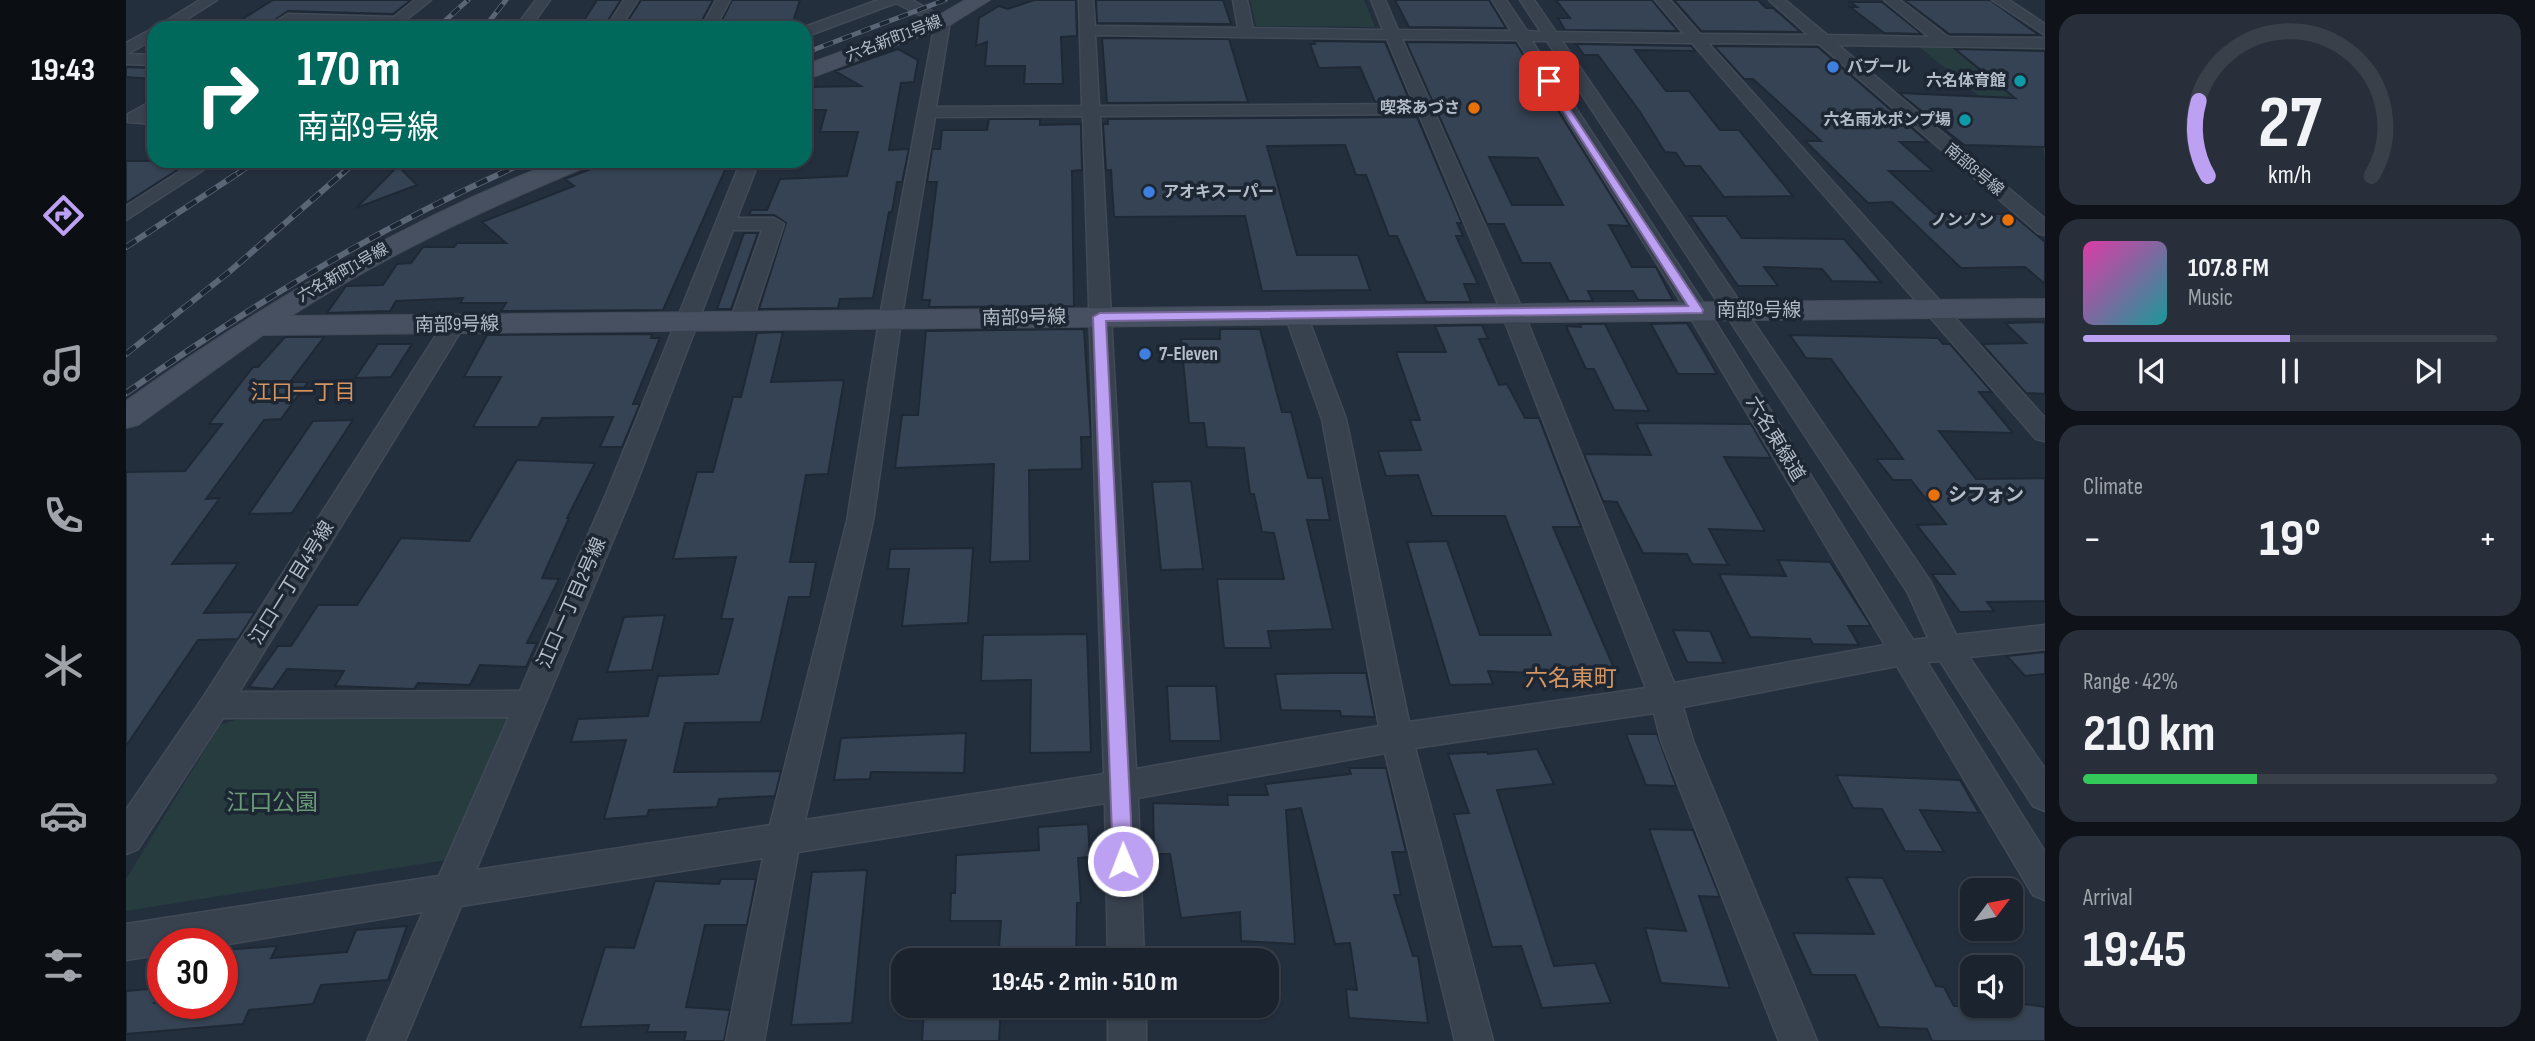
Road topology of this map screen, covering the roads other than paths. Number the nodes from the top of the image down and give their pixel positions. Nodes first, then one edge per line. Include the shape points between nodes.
1 (209, 0) edge
2 (424, 0) edge
3 (543, 0) edge
4 (631, 0) edge
5 (723, 0) edge
6 (841, 0) edge
7 (891, 0) edge
8 (901, 0) edge
9 (981, 0) edge
10 (1086, 0) edge
11 (1240, 0) edge
12 (1378, 0) edge
13 (1499, 0) edge
14 (1527, 0) edge
15 (1662, 0) edge
16 (1776, 0) edge
17 (1891, 0) edge
18 (1999, 0) edge
19 (305, 6) dead end
20 (288, 18) junction
21 (174, 21) edge
22 (283, 21) edge
23 (370, 21) edge
24 (399, 21) edge
25 (527, 21) edge
26 (618, 21) edge
27 (712, 21) edge
28 (835, 21) junction
29 (943, 21) junction
30 (812, 29) edge
31 (1087, 30) junction
32 (1246, 32) junction
33 (1391, 32) junction
34 (2045, 32) edge
35 (1519, 36) junction
36 (1549, 36) junction
37 (147, 37) edge
38 (1696, 38) junction
39 (1822, 40) junction
40 (1945, 42) junction
41 (2045, 43) edge
42 (126, 50) edge
43 (126, 59) edge
44 (147, 60) edge
45 (812, 70) edge
46 (1423, 109) junction
47 (147, 110) edge
48 (1093, 110) junction
49 (929, 112) junction
50 (130, 121) edge
51 (197, 168) edge
52 (562, 168) edge
53 (747, 168) edge
54 (126, 214) edge
55 (726, 224) junction
56 (2045, 229) edge
57 (2045, 308) edge
58 (1933, 309) junction
59 (1697, 310) junction
60 (1731, 310) junction
61 (1512, 311) junction
62 (1296, 315) junction
63 (1100, 317) junction
64 (688, 321) junction
65 (741, 321) junction
66 (890, 321) junction
67 (254, 326) junction
68 (453, 326) junction
69 (126, 417) edge
70 (2045, 433) edge
71 (2045, 637) edge
72 (1947, 648) junction
73 (1905, 653) junction
74 (1665, 698) junction
75 (528, 704) junction
76 (215, 705) junction
77 (1397, 737) junction
78 (1122, 786) junction
79 (2045, 796) edge
80 (785, 837) junction
81 (126, 838) edge
82 (2045, 883) edge
83 (449, 890) junction
84 (126, 942) edge
85 (1126, 948) edge
86 (1127, 1018) edge
87 (386, 1041) edge
88 (745, 1041) edge
89 (1127, 1041) edge
90 (1474, 1041) edge
91 (1798, 1041) edge

1 - 21 street
2 - 24 street
3 - 25 street
4 - 26 street
5 - 27 street
6 - 28 street
7 - 28 street
8 - 29 street
9 - 29 street, 六名新町1号線
10 - 31 street
11 - 32 street
12 - 33 street
13 - 35 street, 六名東緑道
14 - 36 street, 六名東緑道
15 - 38 street
16 - 39 street, 南部8号線
17 - 40 street
18 - 34 street
19 - 20 street
20 - 22 street
20 - 23 street
28 - 30 street
29 - 45 street, 六名新町1号線
29 - 49 street
31 - 32 street
31 - 48 street
32 - 33 street
33 - 35 street
33 - 46 street
35 - 36 street
35 - 59 street, 六名東緑道
36 - 38 street
36 - 60 street, 六名東緑道
37 - 42 street
38 - 39 street
38 - 58 street
39 - 40 street
39 - 56 street, 南部8号線
40 - 41 street
43 - 44 street
46 - 48 street
46 - 61 street
47 - 50 street
48 - 49 street
48 - 63 street
49 - 66 street
51 - 54 street
52 - 67 street, 六名新町1号線 via 395,243
53 - 55 street, 江口一丁目2号線
55 - 64 street, 江口一丁目2号線
55 - 65 street via 774,224
57 - 58 street, 南部9号線
58 - 60 street, 南部9号線
58 - 70 street
59 - 60 street, 南部9号線
59 - 61 street, 南部9号線
59 - 73 street, 六名東緑道
60 - 72 street, 六名東緑道 via 1920,589
61 - 62 street, 南部9号線
61 - 74 street
62 - 63 street, 南部9号線
62 - 77 street via 1335,419
63 - 66 street, 南部9号線
63 - 78 street
64 - 65 street, 南部9号線
64 - 68 street, 南部9号線
64 - 75 street, 江口一丁目2号線
65 - 66 street, 南部9号線
66 - 80 street via 860,521
67 - 68 street, 南部9号線
67 - 69 street, 六名新町1号線
68 - 76 street, 江口一丁目4号線
71 - 72 street
72 - 73 street
72 - 79 street, 六名東緑道
73 - 74 street
73 - 82 street, 六名東緑道
74 - 77 street
74 - 91 street via 1676,741
75 - 76 street
75 - 83 street, 江口一丁目2号線
76 - 81 street, 江口一丁目4号線
77 - 78 street
77 - 90 street
78 - 80 street
78 - 85 street
80 - 83 street
80 - 88 street
83 - 84 street
83 - 87 street, 江口一丁目2号線
86 - 89 street

